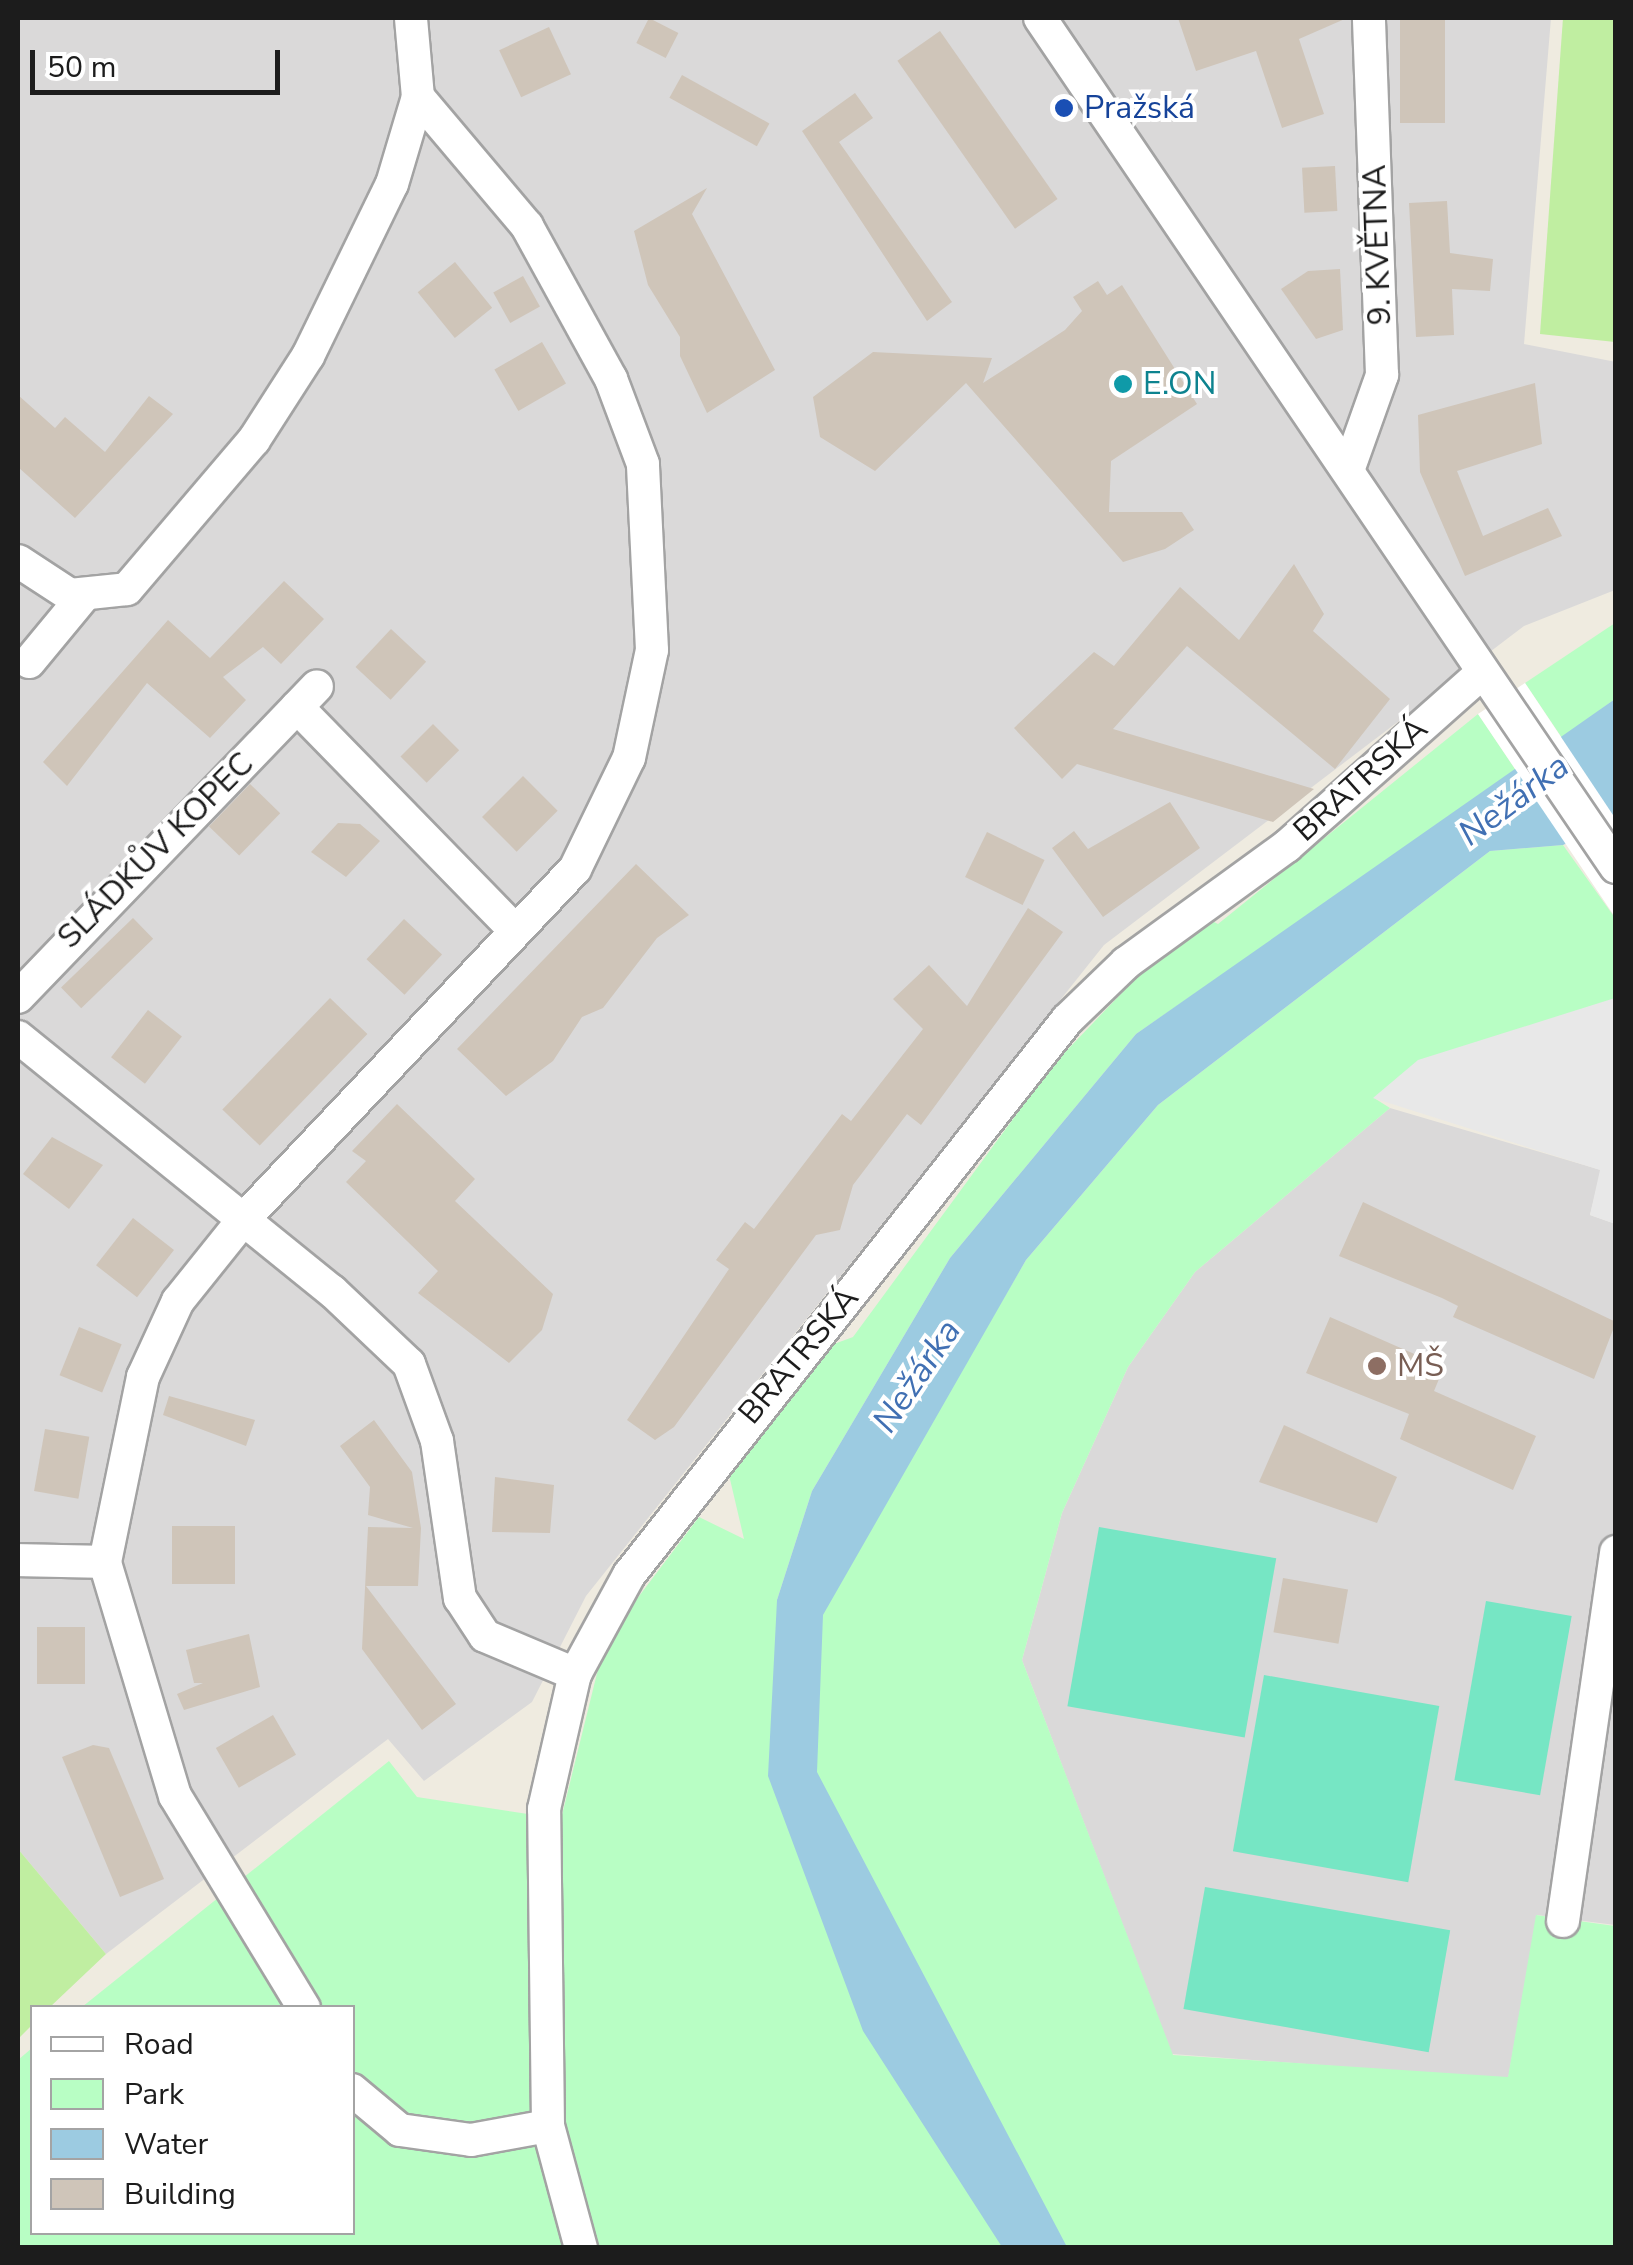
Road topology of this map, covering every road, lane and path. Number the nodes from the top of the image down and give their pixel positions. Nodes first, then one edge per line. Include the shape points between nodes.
1 (411, 18) edge
2 (1040, 18) edge
3 (1369, 18) edge
4 (418, 97) junction
5 (1350, 465) junction
6 (18, 561) edge
7 (82, 598) junction
8 (29, 662) dead end
9 (1488, 682) junction
10 (1616, 867) edge
11 (514, 929) junction
12 (18, 998) edge
13 (18, 1037) edge
14 (242, 1221) junction
15 (1616, 1552) edge
16 (18, 1560) edge
17 (105, 1562) junction
18 (575, 1674) junction
19 (1562, 1921) dead end
20 (302, 2005) edge
21 (355, 2092) edge
22 (548, 2126) junction
23 (581, 2248) edge

1 - 4 street
2 - 5 street
3 - 5 street, 9. KVĚTNA via 1382,375 1372,423
4 - 7 street via 392,184 282,398 140,579 114,595
4 - 11 street via 527,226 585,331 643,464 652,528 652,650 630,758 575,870
5 - 9 street
6 - 7 street
7 - 8 street
9 - 10 street
9 - 18 street, BRATRSKÁ via 1287,846 1126,962 1068,1020 710,1465 630,1576
11 - 12 street, SLÁDKŮV KOPEC via 307,696
11 - 14 street
13 - 14 street
14 - 17 street via 178,1301 143,1377
14 - 18 street via 409,1364 437,1442 460,1598 485,1636
15 - 19 street
16 - 17 street
17 - 20 street via 175,1796
18 - 22 street, BRATRSKÁ via 544,1809
21 - 22 street via 400,2130 471,2140
22 - 23 street, BRATRSKÁ

